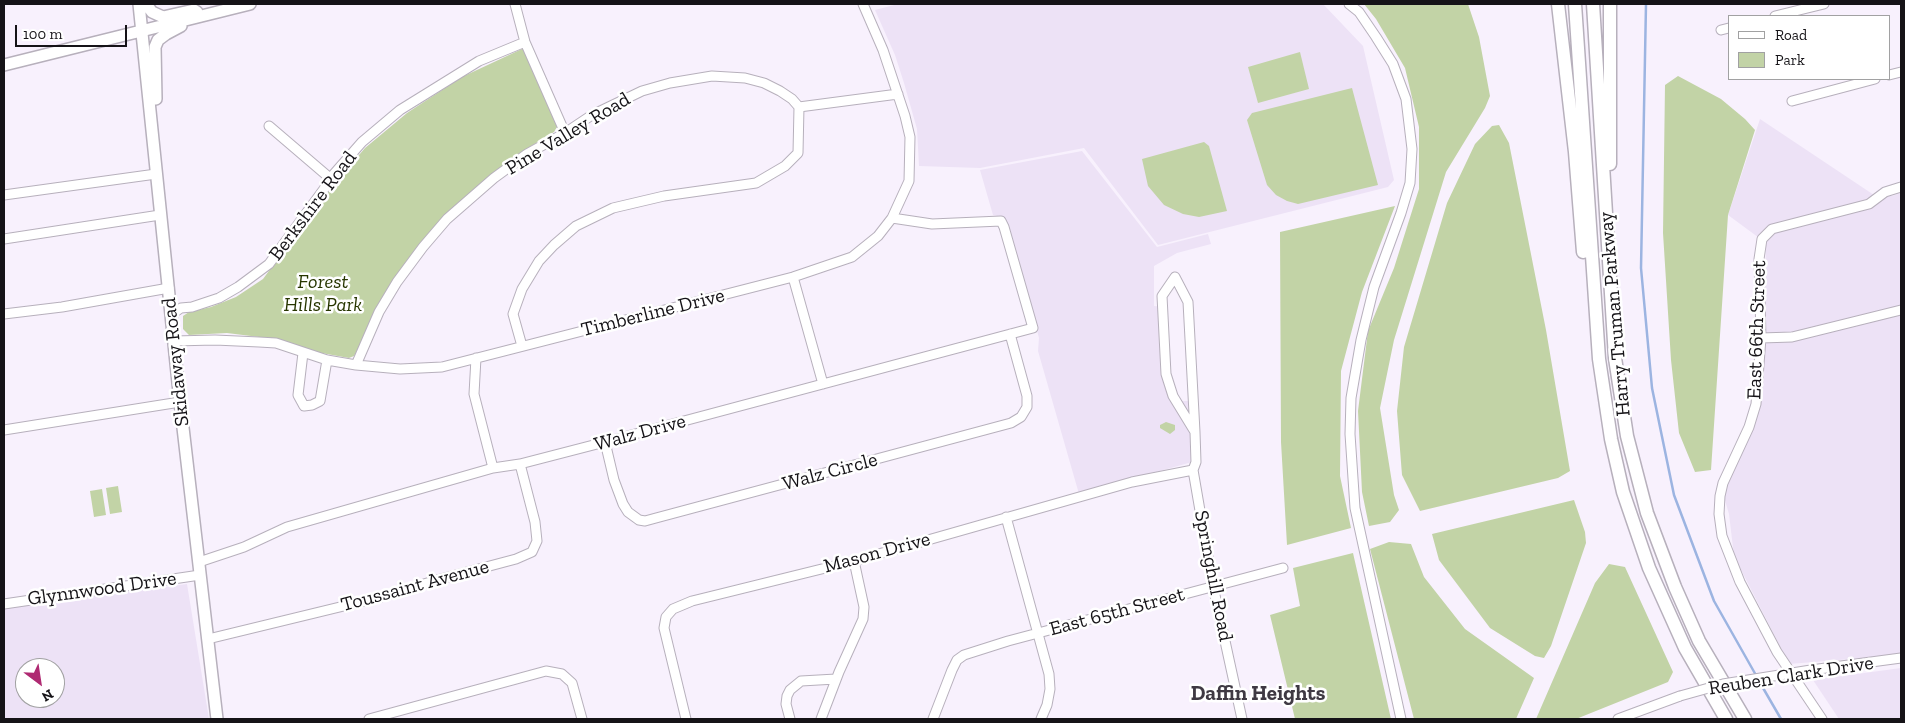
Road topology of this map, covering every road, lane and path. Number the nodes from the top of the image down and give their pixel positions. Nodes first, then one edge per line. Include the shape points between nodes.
1 (139, 4) edge
2 (146, 4) edge
3 (250, 4) edge
4 (515, 4) edge
5 (863, 4) edge
6 (1349, 4) edge
7 (1558, 4) edge
8 (1575, 4) edge
9 (1592, 4) edge
10 (1610, 4) edge
11 (1824, 4) edge
12 (1779, 15) edge
13 (198, 17) junction
14 (143, 31) junction
15 (526, 42) junction
16 (4, 65) edge
17 (1871, 80) edge
18 (898, 94) junction
19 (1792, 101) dead end
20 (799, 108) junction
21 (151, 120) junction
22 (269, 126) dead end
23 (565, 133) junction
24 (156, 174) junction
25 (331, 179) junction
26 (1901, 187) edge
27 (4, 195) edge
28 (160, 215) junction
29 (892, 218) junction
30 (4, 239) edge
31 (1608, 256) junction
32 (793, 277) junction
33 (169, 288) junction
34 (1901, 310) edge
35 (4, 314) edge
36 (172, 314) junction
37 (1010, 334) junction
38 (1761, 338) junction
39 (174, 341) junction
40 (522, 346) junction
41 (303, 353) junction
42 (476, 358) junction
43 (327, 360) junction
44 (356, 364) junction
45 (823, 384) junction
46 (180, 402) junction
47 (4, 430) edge
48 (1194, 432) junction
49 (1611, 440) junction
50 (604, 442) junction
51 (520, 464) junction
52 (493, 468) junction
53 (1193, 470) junction
54 (1006, 517) junction
55 (854, 560) junction
56 (199, 562) junction
57 (1283, 568) dead end
58 (200, 574) junction
59 (1213, 586) junction
60 (4, 600) edge
61 (4, 604) edge
62 (1038, 633) junction
63 (208, 639) junction
64 (1901, 658) edge
65 (836, 679) junction
66 (217, 719) edge
67 (369, 719) edge
68 (582, 719) edge
69 (686, 719) edge
70 (790, 719) edge
71 (820, 719) edge
72 (933, 719) edge
73 (1041, 719) edge
74 (1242, 719) edge
75 (1400, 719) edge
76 (1618, 719) edge
77 (1726, 719) edge
78 (1745, 719) edge
79 (1822, 719) edge

1 - 14 main road, Skidaway Road
2 - 13 main road via 152,12 162,16 194,10
3 - 13 main road
4 - 15 street
5 - 18 street, Timberline Drive
6 - 75 street via 1359,12 1393,64 1406,99 1412,149 1410,183 1402,213 1374,287 1361,340 1351,398 1350,434 1355,508
7 - 49 highway via 1575,152 1587,305
8 - 49 highway, Harry Truman Parkway via 1599,359
9 - 31 highway, Harry Truman Parkway
10 - 31 highway
11 - 12 street
13 - 14 main road
13 - 21 main road via 158,40 154,58 156,106
14 - 16 main road
14 - 21 main road, Skidaway Road
15 - 23 street
15 - 25 street, Berkshire Road via 479,61 400,110 362,142
17 - 19 street
18 - 20 street
18 - 29 street, Timberline Drive via 910,137 909,181
20 - 23 street, Pine Valley Road via 780,91 764,83 712,76 642,90 592,115
20 - 40 street via 798,153 756,183 664,196 613,208 576,226 539,261 522,288 513,314
21 - 24 main road, Skidaway Road
22 - 25 street
23 - 44 street, Pine Valley Road via 527,154 494,178 441,226 397,282 379,312
24 - 27 street
24 - 28 main road, Skidaway Road
25 - 36 street, Berkshire Road via 269,264 219,298 181,308
26 - 38 street, East 66th Street via 1885,192 1869,204 1779,226 1766,234 1759,259
28 - 30 street
28 - 33 main road, Skidaway Road
29 - 32 street, Timberline Drive via 878,236 852,257
29 - 37 street, Walz Drive via 932,224 1001,221 1033,328
31 - 78 highway, Harry Truman Parkway via 1620,397 1642,496 1655,538 1699,640
32 - 40 street, Timberline Drive
32 - 45 street
33 - 35 street
33 - 36 main road, Skidaway Road
34 - 38 street via 1792,336
36 - 39 main road, Skidaway Road
37 - 45 street, Walz Drive
37 - 50 street, Walz Circle via 1027,396 1021,417 1010,423 666,516 645,521 637,520 628,512 614,480
38 - 79 street, East 66th Street via 1753,418 1720,496 1722,536 1740,582 1777,652
39 - 41 street, Timberline Drive via 260,342
39 - 46 main road, Skidaway Road
40 - 42 street, Timberline Drive
41 - 43 street, Timberline Drive
41 - 43 street via 298,395 304,406 320,401
42 - 44 street, Timberline Drive via 442,367 400,369
42 - 52 street via 474,394
43 - 44 street, Timberline Drive
45 - 50 street, Walz Drive
46 - 47 street
46 - 56 main road, Skidaway Road
48 - 48 street, Springhill Road via 1188,302 1175,277 1162,296 1166,374 1173,396
48 - 53 street, Springhill Road via 1196,462
49 - 77 highway, Harry Truman Parkway via 1623,492 1649,568 1685,648
50 - 51 street, Walz Drive
51 - 52 street, Walz Drive
51 - 63 street, Toussaint Avenue via 535,522 537,540 532,552 381,597
52 - 56 street, Walz Drive via 288,526 244,547
53 - 54 street, Mason Drive via 1132,482
53 - 59 street, Springhill Road
54 - 55 street, Mason Drive
54 - 62 street
55 - 65 street via 864,607
55 - 69 street, Mason Drive via 692,601 673,609 666,617 664,628
56 - 58 main road, Skidaway Road
57 - 59 street, East 65th Street
58 - 61 street, Glynnwood Drive
58 - 63 main road, Skidaway Road
59 - 62 street, East 65th Street
59 - 74 street, Springhill Road
60 - 61 street
62 - 72 street, East 65th Street via 964,655 957,660
62 - 73 street via 1050,690
63 - 66 main road, Skidaway Road
64 - 76 street, Reuben Clark Drive, bridge via 1723,684
65 - 70 street via 801,681 790,690 786,704
65 - 71 street
67 - 68 street via 546,671 562,674 572,683

